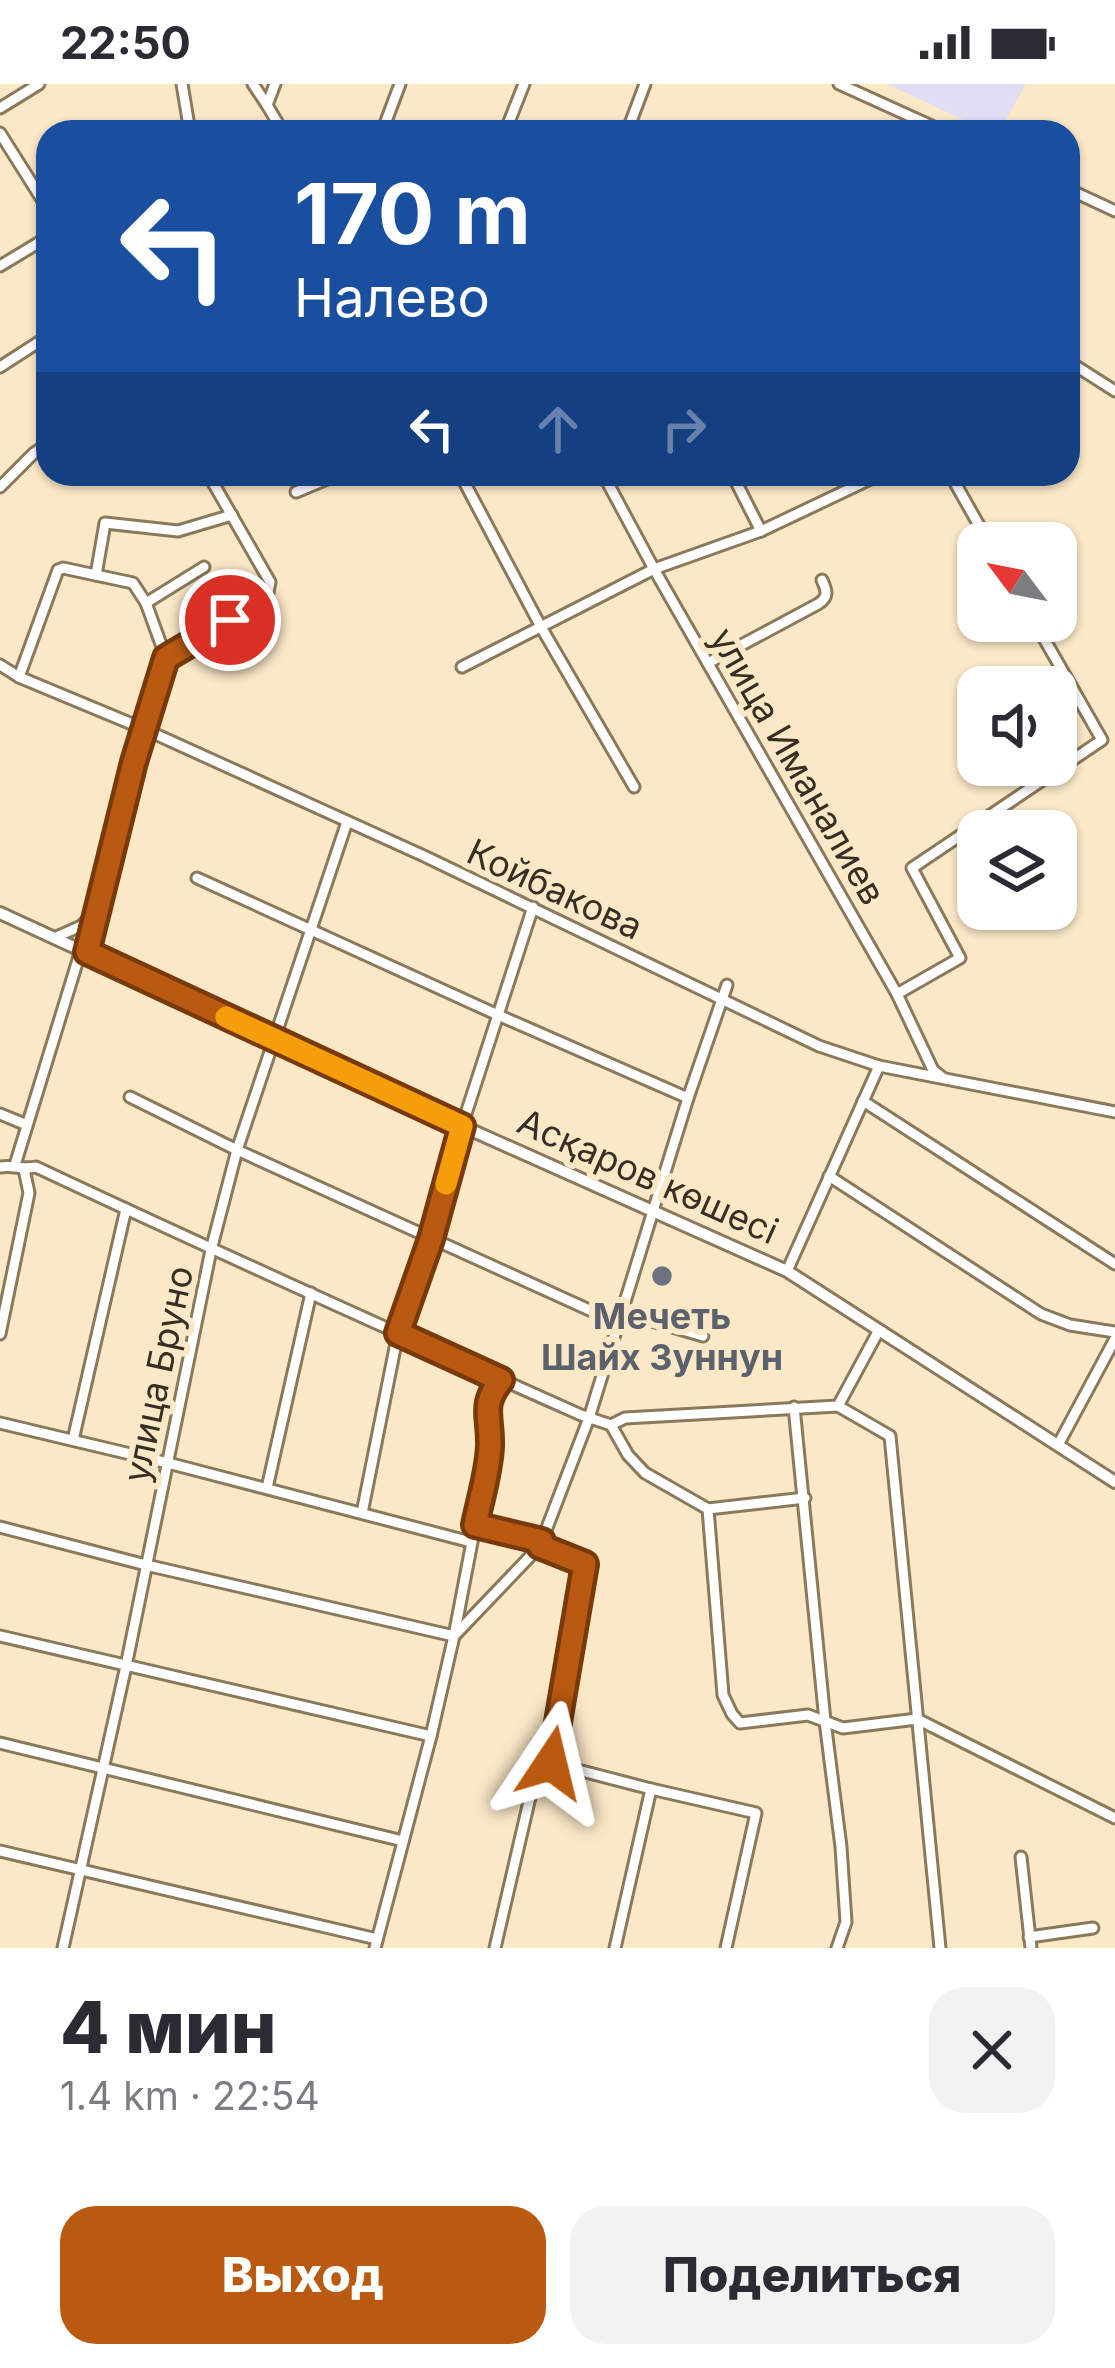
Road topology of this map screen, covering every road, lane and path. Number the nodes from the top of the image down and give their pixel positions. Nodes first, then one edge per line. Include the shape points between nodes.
1 (40, 84) edge
2 (182, 84) edge
3 (253, 84) edge
4 (275, 84) edge
5 (400, 84) edge
6 (524, 84) edge
7 (645, 84) edge
8 (839, 84) edge
9 (267, 105) junction
10 (0, 109) edge
11 (914, 118) joint
12 (188, 120) edge
13 (276, 120) edge
14 (386, 120) edge
15 (510, 120) edge
16 (632, 120) edge
17 (918, 120) edge
18 (0, 133) edge
19 (12, 152) junction
20 (0, 159) edge
21 (36, 190) edge
22 (1080, 195) edge
23 (1115, 211) edge
24 (36, 244) edge
25 (0, 266) edge
26 (36, 344) edge
27 (0, 368) edge
28 (1080, 369) edge
29 (1115, 391) edge
30 (36, 452) edge
31 (215, 486) edge
32 (310, 486) edge
33 (466, 486) edge
34 (609, 486) edge
35 (739, 486) edge
36 (843, 486) edge
37 (957, 486) edge
38 (0, 487) edge
39 (296, 492) dead end
40 (232, 515) junction
41 (977, 522) edge
42 (761, 531) junction
43 (204, 567) dead end
44 (654, 569) junction
45 (96, 574) junction
46 (822, 580) dead end
47 (146, 603) junction
48 (541, 628) junction
49 (1046, 642) edge
50 (166, 658) junction
51 (708, 663) junction
52 (0, 665) edge
53 (462, 667) dead end
54 (19, 677) junction
55 (144, 730) junction
56 (634, 787) dead end
57 (347, 822) junction
58 (197, 878) dead end
59 (533, 907) junction
60 (97, 911) junction
61 (0, 913) edge
62 (312, 930) junction
63 (54, 938) junction
64 (84, 951) junction
65 (727, 985) dead end
66 (897, 994) junction
67 (724, 999) junction
68 (498, 1016) junction
69 (276, 1040) junction
70 (879, 1066) junction
71 (948, 1081) junction
72 (130, 1096) dead end
73 (688, 1098) junction
74 (863, 1101) junction
75 (1115, 1112) edge
76 (0, 1114) edge
77 (27, 1125) junction
78 (462, 1126) junction
79 (238, 1150) junction
80 (0, 1167) edge
81 (19, 1167) junction
82 (830, 1176) junction
83 (125, 1209) junction
84 (654, 1211) junction
85 (431, 1239) junction
86 (211, 1250) junction
87 (1115, 1264) edge
88 (787, 1270) junction
89 (311, 1293) junction
90 (620, 1317) junction
91 (879, 1330) junction
92 (398, 1333) junction
93 (0, 1334) edge
94 (1115, 1335) edge
95 (703, 1336) dead end
96 (501, 1380) junction
97 (838, 1406) junction
98 (794, 1407) junction
99 (589, 1418) junction
100 (0, 1423) edge
101 (610, 1425) junction
102 (73, 1440) junction
103 (1058, 1444) junction
104 (168, 1463) junction
105 (1115, 1482) edge
106 (267, 1489) junction
107 (805, 1498) junction
108 (708, 1509) junction
109 (362, 1513) junction
110 (475, 1525) junction
111 (0, 1528) edge
112 (471, 1542) junction
113 (541, 1544) junction
114 (146, 1565) junction
115 (0, 1636) edge
116 (454, 1636) junction
117 (126, 1666) junction
118 (917, 1719) junction
119 (825, 1720) junction
120 (431, 1736) junction
121 (0, 1743) edge
122 (551, 1763) junction
123 (104, 1768) junction
124 (651, 1790) junction
125 (1115, 1818) edge
126 (403, 1841) junction
127 (0, 1851) edge
128 (1021, 1857) dead end
129 (80, 1870) junction
130 (1093, 1928) dead end
131 (1030, 1942) edge
132 (376, 1943) edge
133 (63, 1948) edge
134 (496, 1948) edge
135 (615, 1948) edge
136 (726, 1948) edge
137 (837, 1948) edge
138 (940, 1948) edge

1 - 10 street
2 - 12 street
3 - 9 street
4 - 9 street
5 - 14 street
6 - 15 street
7 - 16 street
8 - 11 street
9 - 13 street
11 - 17 street
18 - 19 street
19 - 20 street
19 - 21 street
22 - 23 street
24 - 25 street
26 - 27 street
28 - 29 street
30 - 38 street
31 - 40 street
32 - 39 street
33 - 48 street
34 - 44 street, улица Иманалиев
35 - 42 street
36 - 42 street
37 - 41 street
40 - 45 street via 178,531 105,523
40 - 50 street via 270,582 268,593
42 - 44 street
43 - 47 street
44 - 48 street
44 - 51 street, улица Иманалиев
45 - 47 street via 131,582
45 - 54 street via 58,570
46 - 51 street via 825,600
47 - 50 street
48 - 53 street
48 - 56 street
49 - 66 street via 1102,740 912,868 960,958
50 - 55 street
51 - 66 street, улица Иманалиев
52 - 54 street, Койбакова
54 - 55 street, Койбакова
55 - 57 street, Койбакова
55 - 60 street
57 - 59 street, Койбакова
57 - 62 street, улица Бруно
58 - 62 street
59 - 67 street, Койбакова
59 - 68 street
60 - 63 street
60 - 64 street
61 - 63 main road, Асқаров көшесі
62 - 68 street
62 - 69 street, улица Бруно
63 - 64 main road, Асқаров көшесі
64 - 69 main road, Асқаров көшесі
64 - 77 street
65 - 67 street
66 - 71 street, улица Иманалиев via 933,1070
67 - 70 street, Койбакова
67 - 73 street
68 - 73 street
68 - 78 street
69 - 78 main road, Асқаров көшесі
69 - 79 street, улица Бруно
70 - 71 street, Койбакова
70 - 74 street
71 - 75 street, Койбакова
72 - 79 street
73 - 84 street
74 - 82 street
74 - 87 street
76 - 77 street
77 - 81 street
78 - 84 main road, Асқаров көшесі
78 - 85 street
79 - 85 street
79 - 86 street, улица Бруно
80 - 81 street
81 - 83 street via 36,1167
81 - 93 street via 29,1193
82 - 88 street
82 - 94 street via 1041,1314
83 - 86 street
83 - 102 street
84 - 88 main road, Асқаров көшесі
84 - 90 street
85 - 90 street
85 - 92 street
86 - 89 street
86 - 104 street, улица Бруно
88 - 91 main road, Асқаров көшесі
89 - 92 street
89 - 106 street
90 - 95 street
90 - 99 street
91 - 97 street
91 - 103 main road, Асқаров көшесі
92 - 96 street
92 - 109 street
94 - 103 street
96 - 99 street
96 - 110 street via 486,1408 490,1448
97 - 98 street
97 - 118 street via 890,1436
98 - 101 street
98 - 107 street
99 - 101 street
99 - 113 street
100 - 102 street
101 - 108 street via 645,1473
102 - 104 street
103 - 105 main road, Асқаров көшесі
104 - 106 street
104 - 114 street, улица Бруно
106 - 109 street
107 - 108 street
107 - 119 street
108 - 119 street via 723,1695 732,1714 740,1723
109 - 112 street
110 - 112 street
110 - 113 street
111 - 114 street
112 - 116 street
113 - 116 street
113 - 122 street via 585,1564
114 - 116 street
114 - 117 street, улица Бруно
115 - 117 street
116 - 120 street
117 - 120 street
117 - 123 street, улица Бруно
118 - 119 street via 843,1728
118 - 125 street
118 - 138 street
119 - 137 street via 846,1922
120 - 126 street
121 - 123 street
122 - 124 street
122 - 134 street via 534,1780
123 - 126 street
123 - 129 street, улица Бруно
124 - 135 street
124 - 136 street via 756,1813
126 - 132 street
127 - 129 street
128 - 131 street
129 - 132 street
129 - 133 street, улица Бруно
130 - 131 street

